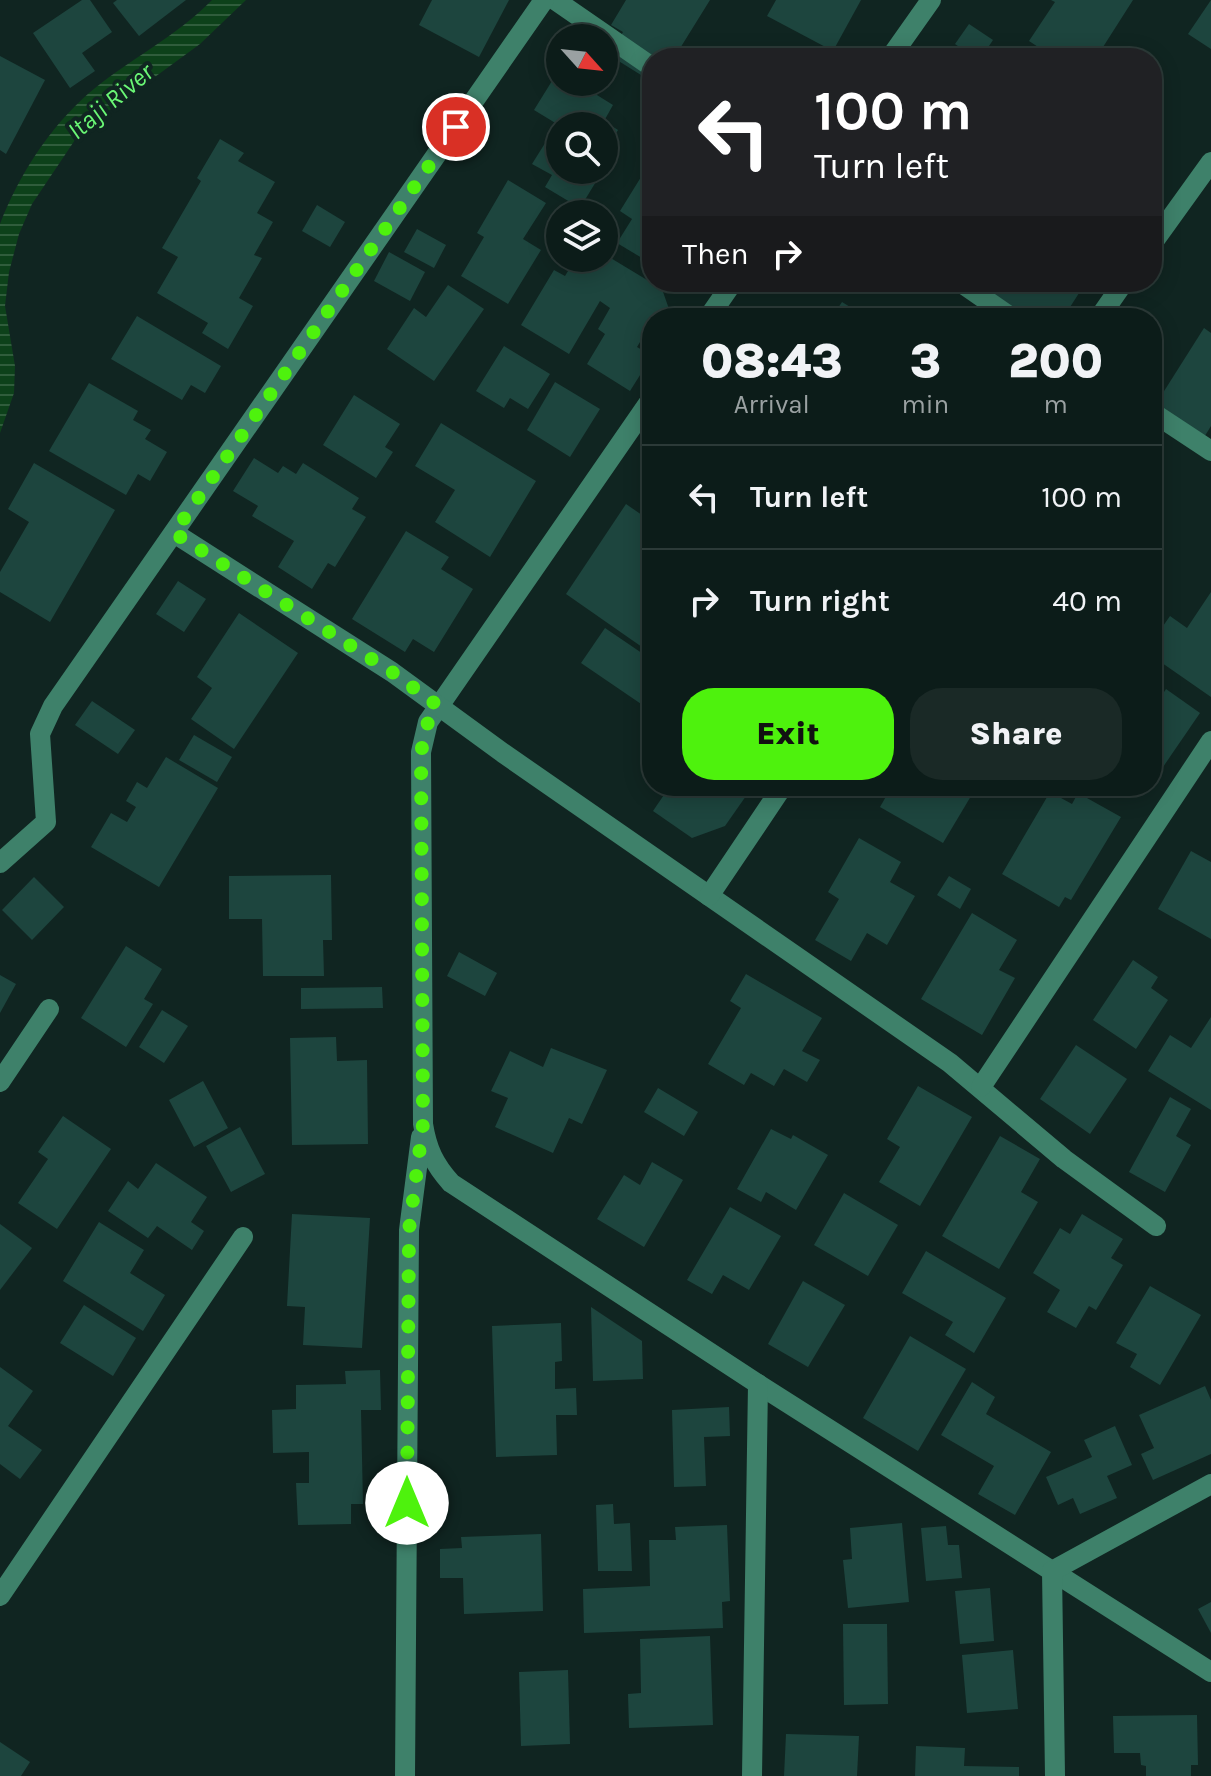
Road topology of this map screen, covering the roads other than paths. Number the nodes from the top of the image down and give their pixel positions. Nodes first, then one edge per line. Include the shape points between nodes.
1 (544, 0) edge
2 (555, 0) edge
3 (931, 0) edge
4 (897, 48) edge
5 (642, 60) edge
6 (1211, 162) edge
7 (1162, 230) edge
8 (974, 292) edge
9 (998, 308) edge
10 (642, 412) edge
11 (1162, 419) edge
12 (1211, 451) edge
13 (174, 533) junction
14 (437, 705) junction
15 (1211, 741) edge
16 (776, 796) edge
17 (0, 863) edge
18 (709, 896) junction
19 (49, 1009) dead end
20 (0, 1082) edge
21 (981, 1087) junction
22 (423, 1124) junction
23 (1156, 1226) dead end
24 (243, 1237) dead end
25 (758, 1384) junction
26 (1211, 1484) edge
27 (1052, 1571) junction
28 (0, 1596) edge
29 (1211, 1672) edge
30 (405, 1776) edge
31 (752, 1776) edge
32 (1055, 1776) edge

1 - 13 street
2 - 5 street
3 - 4 street
6 - 7 street
8 - 9 street
10 - 14 street
11 - 12 street
13 - 14 street
13 - 17 street via 43,724 46,822
14 - 18 street
14 - 22 street via 421,752
15 - 21 street
16 - 18 street
18 - 21 street
19 - 20 street
21 - 23 street via 1064,1159
22 - 25 street via 436,1166 451,1183
22 - 30 street via 409,1230
24 - 28 street
25 - 27 street
25 - 31 street
26 - 27 street
27 - 29 street
27 - 32 street

